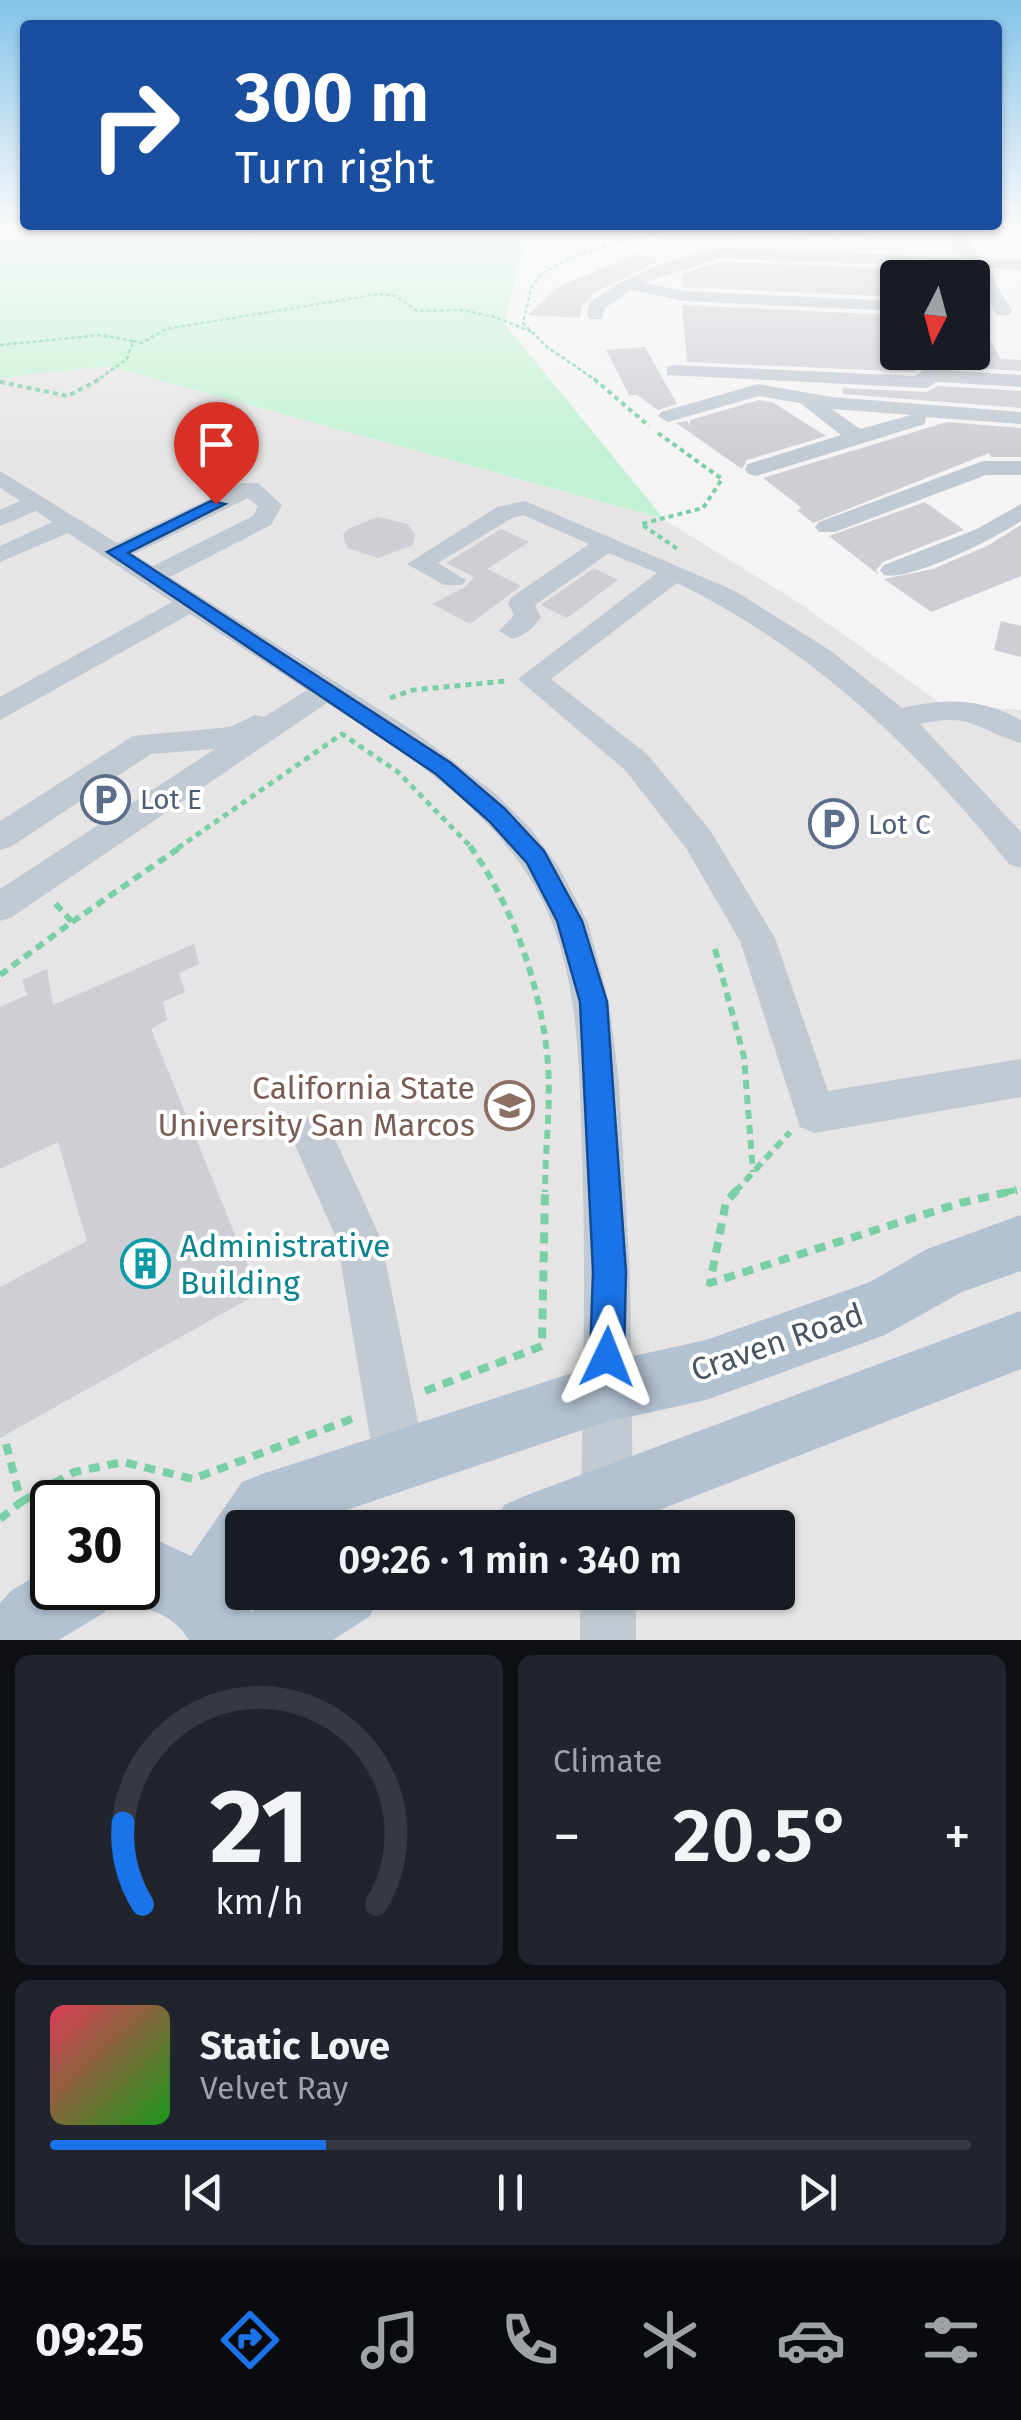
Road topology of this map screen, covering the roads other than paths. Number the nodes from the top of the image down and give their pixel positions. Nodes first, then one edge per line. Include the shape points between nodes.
1 (603, 302) edge
2 (802, 302) edge
3 (880, 305) edge
4 (596, 315) dead end
5 (656, 351) dead end
6 (674, 371) junction
7 (924, 374) junction
8 (1021, 381) edge
9 (802, 398) junction
10 (701, 406) junction
11 (939, 414) junction
12 (668, 416) dead end
13 (1021, 418) edge
14 (858, 437) junction
15 (1021, 468) edge
16 (756, 469) dead end
17 (0, 478) edge
18 (37, 502) junction
19 (1021, 511) edge
20 (0, 518) edge
21 (70, 523) junction
22 (827, 527) dead end
23 (606, 543) junction
24 (116, 552) junction
25 (0, 555) edge
26 (669, 569) junction
27 (892, 570) dead end
28 (154, 576) junction
29 (452, 580) dead end
30 (194, 601) junction
31 (512, 631) dead end
32 (322, 686) junction
33 (0, 710) edge
34 (896, 720) junction
35 (1021, 734) edge
36 (0, 837) edge
37 (1021, 856) edge
38 (0, 907) edge
39 (1021, 1078) edge
40 (312, 1136) dead end
41 (1021, 1243) edge
42 (1021, 1340) edge
43 (606, 1392) junction
44 (394, 1432) junction
45 (262, 1510) edge
46 (608, 1510) edge
47 (617, 1510) edge
48 (160, 1578) edge
49 (225, 1591) edge
50 (43, 1610) edge
51 (318, 1610) edge
52 (608, 1610) edge
53 (216, 1619) edge
54 (13, 1640) edge
55 (270, 1640) edge
56 (608, 1640) edge

1 - 4 street
2 - 3 street
5 - 6 street
6 - 7 street
6 - 10 street
7 - 8 street
7 - 11 street
9 - 10 street via 758,390
9 - 11 street
9 - 14 street
10 - 12 street
11 - 13 street
11 - 14 street
14 - 16 street
15 - 22 street via 983,468
17 - 18 street
18 - 20 street
18 - 21 street
19 - 27 street via 986,534
21 - 24 street
21 - 25 street
23 - 26 street
23 - 29 street via 525,508 505,512 419,564
23 - 31 street via 521,603 528,618
24 - 28 street
24 - 28 street via 250,488 270,506 263,520
26 - 34 street via 708,586 845,672
26 - 39 street via 532,678 636,762 698,839 756,938 815,1112
28 - 30 street
30 - 32 street
30 - 33 street
32 - 36 street via 236,737 144,744
32 - 38 street
32 - 43 street via 443,768 497,815 536,857 569,921 594,1002 610,1272
34 - 35 street via 969,708
34 - 37 street via 976,798
40 - 44 street via 359,1239
41 - 43 main road, Craven Road via 947,1269 885,1306 706,1370
42 - 47 main road
43 - 44 main road, Craven Road
43 - 46 street
44 - 45 main road, Craven Road
48 - 53 main road
49 - 53 main road
50 - 54 main road
51 - 55 main road
52 - 56 street

